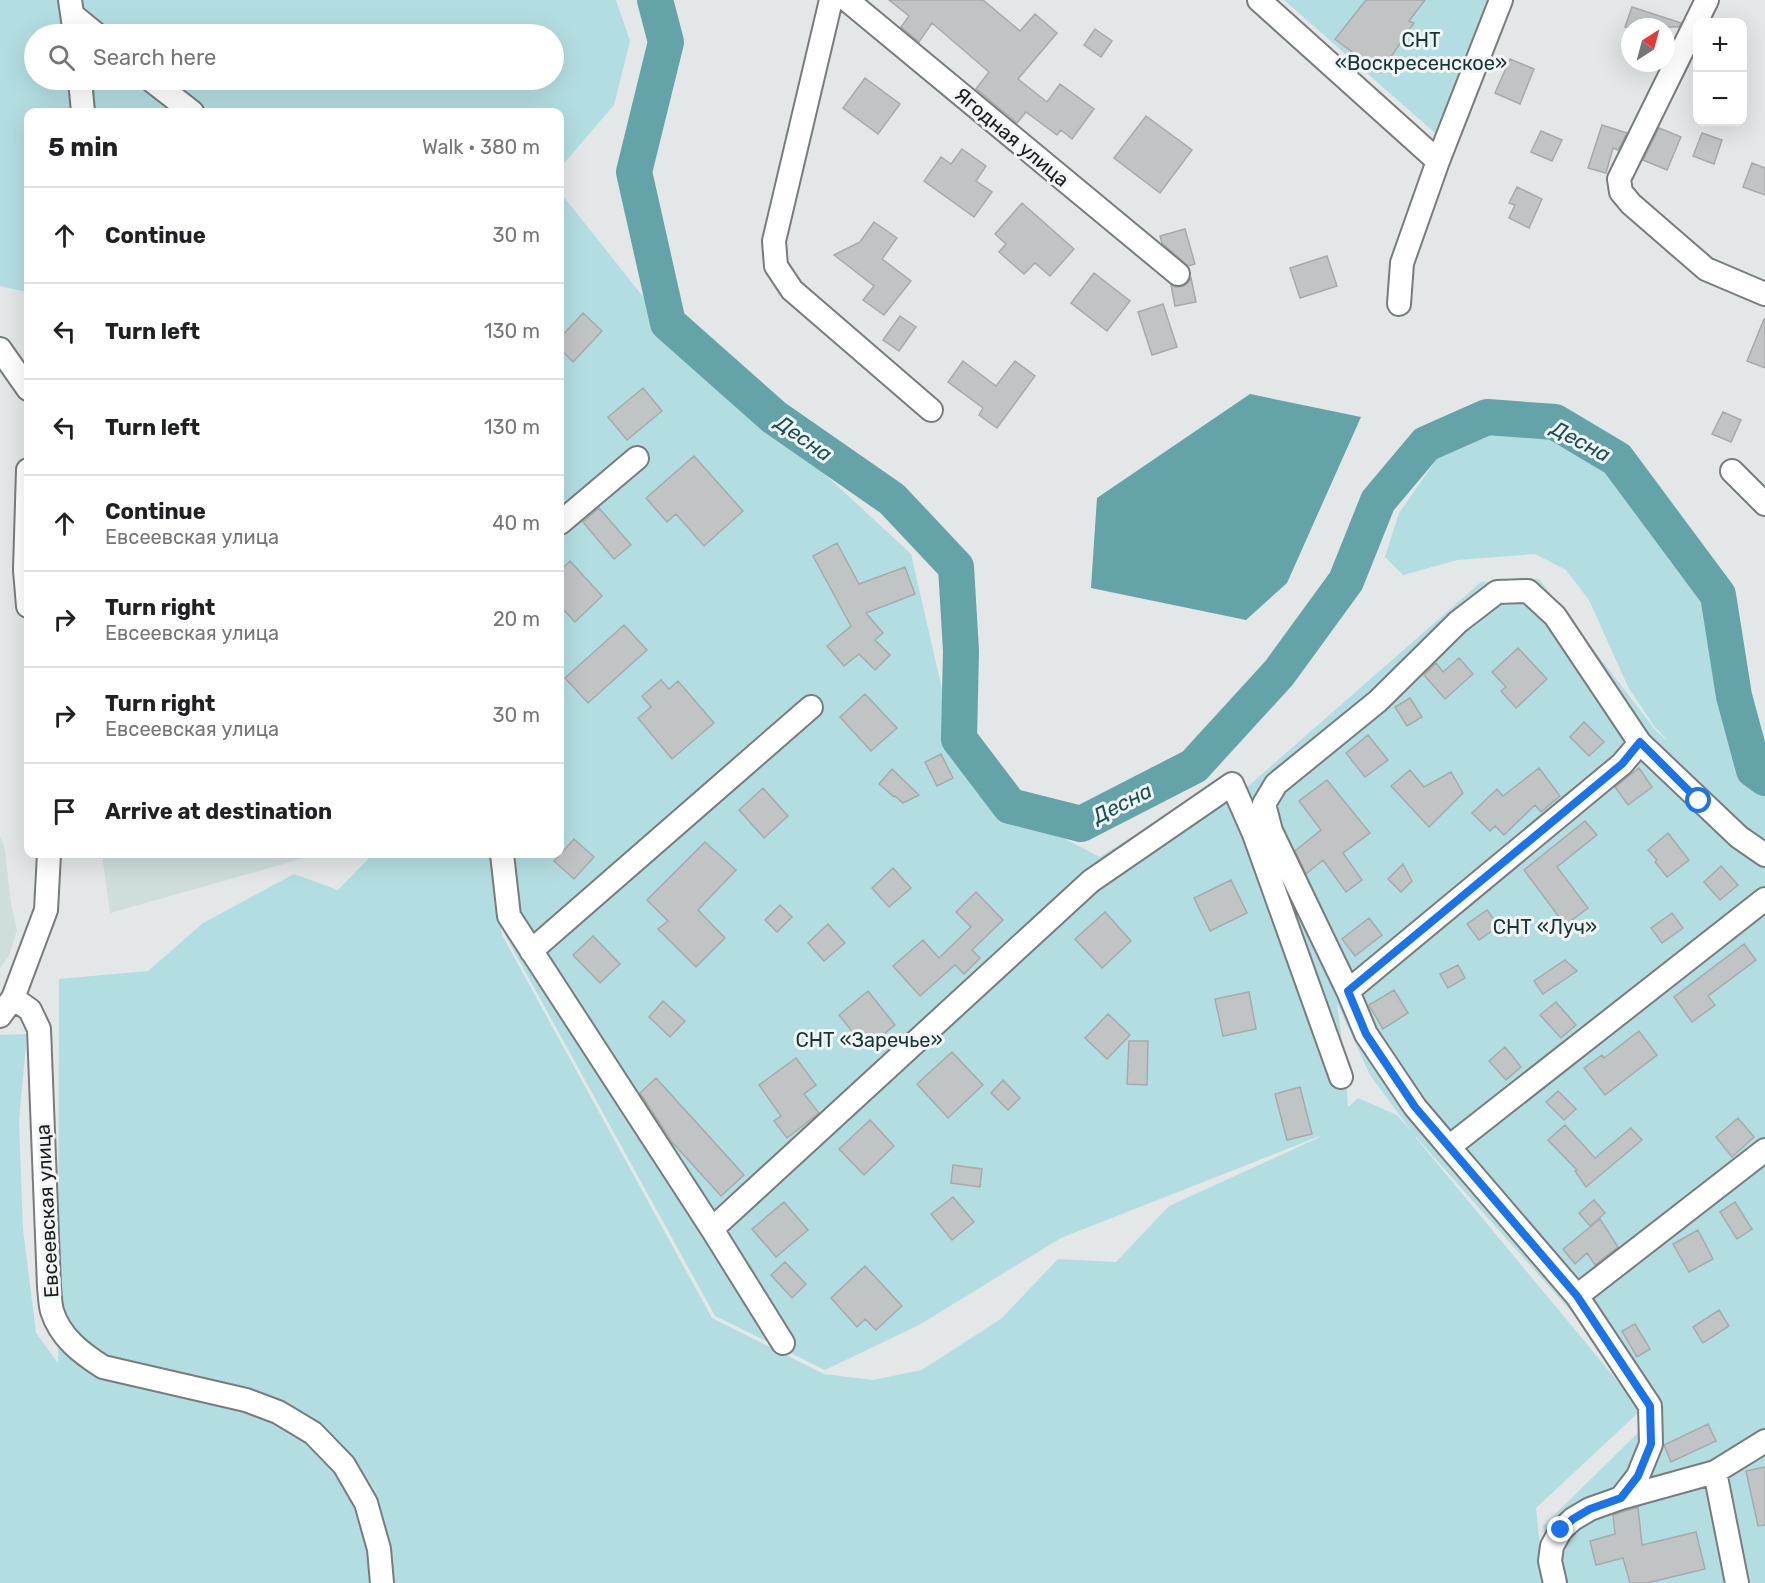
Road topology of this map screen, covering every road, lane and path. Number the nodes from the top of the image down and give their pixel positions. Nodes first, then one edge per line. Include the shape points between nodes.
1 (831, 0) edge
2 (847, 0) edge
3 (1259, 0) edge
4 (1501, 0) edge
5 (1707, 0) edge
6 (81, 90) edge
7 (164, 90) edge
8 (83, 108) edge
9 (187, 108) edge
10 (1438, 161) junction
11 (1178, 274) dead end
12 (1765, 294) edge
13 (1399, 304) dead end
14 (0, 349) edge
15 (24, 383) edge
16 (931, 410) dead end
17 (637, 458) dead end
18 (1732, 471) dead end
19 (1765, 504) edge
20 (564, 520) edge
21 (811, 707) dead end
22 (1640, 742) junction
23 (1765, 855) edge
24 (49, 858) edge
25 (502, 858) edge
26 (1765, 899) edge
27 (531, 951) junction
28 (1348, 991) junction
29 (6, 1007) edge
30 (1341, 1077) dead end
31 (1449, 1147) junction
32 (1765, 1150) edge
33 (712, 1229) junction
34 (1577, 1296) junction
35 (783, 1343) dead end
36 (1765, 1441) edge
37 (1715, 1472) junction
38 (1621, 1498) junction
39 (382, 1583) edge
40 (1555, 1583) edge
41 (1737, 1583) edge

1 - 16 street via 774,241 776,266 792,290
2 - 11 street, Ягодная улица
3 - 10 street
4 - 10 street
5 - 12 street via 1619,179 1621,192 1706,269
6 - 8 street
7 - 9 street
10 - 13 street via 1402,263
14 - 15 street
17 - 20 street
18 - 19 street
21 - 27 street
22 - 23 street via 1739,837
22 - 28 street via 1622,764
22 - 28 street via 1555,616 1528,591 1497,592 1458,622 1378,701 1276,784 1264,804 1271,831
24 - 29 street via 46,910
25 - 27 street via 509,916
26 - 31 street
27 - 33 street
28 - 31 street via 1366,1034 1415,1107
29 - 39 street, Евсеевская улица via 30,1010 39,1029 49,1287 52,1311 64,1335 103,1367 246,1400 278,1412 313,1433 344,1465 366,1503 379,1549
30 - 33 street via 1254,834 1232,784 1091,881
31 - 34 street
32 - 34 street
33 - 35 street
34 - 38 street via 1650,1406 1651,1444 1638,1476
36 - 37 street
37 - 38 street
37 - 41 street
38 - 40 street via 1590,1509 1561,1530 1552,1546 1550,1561

